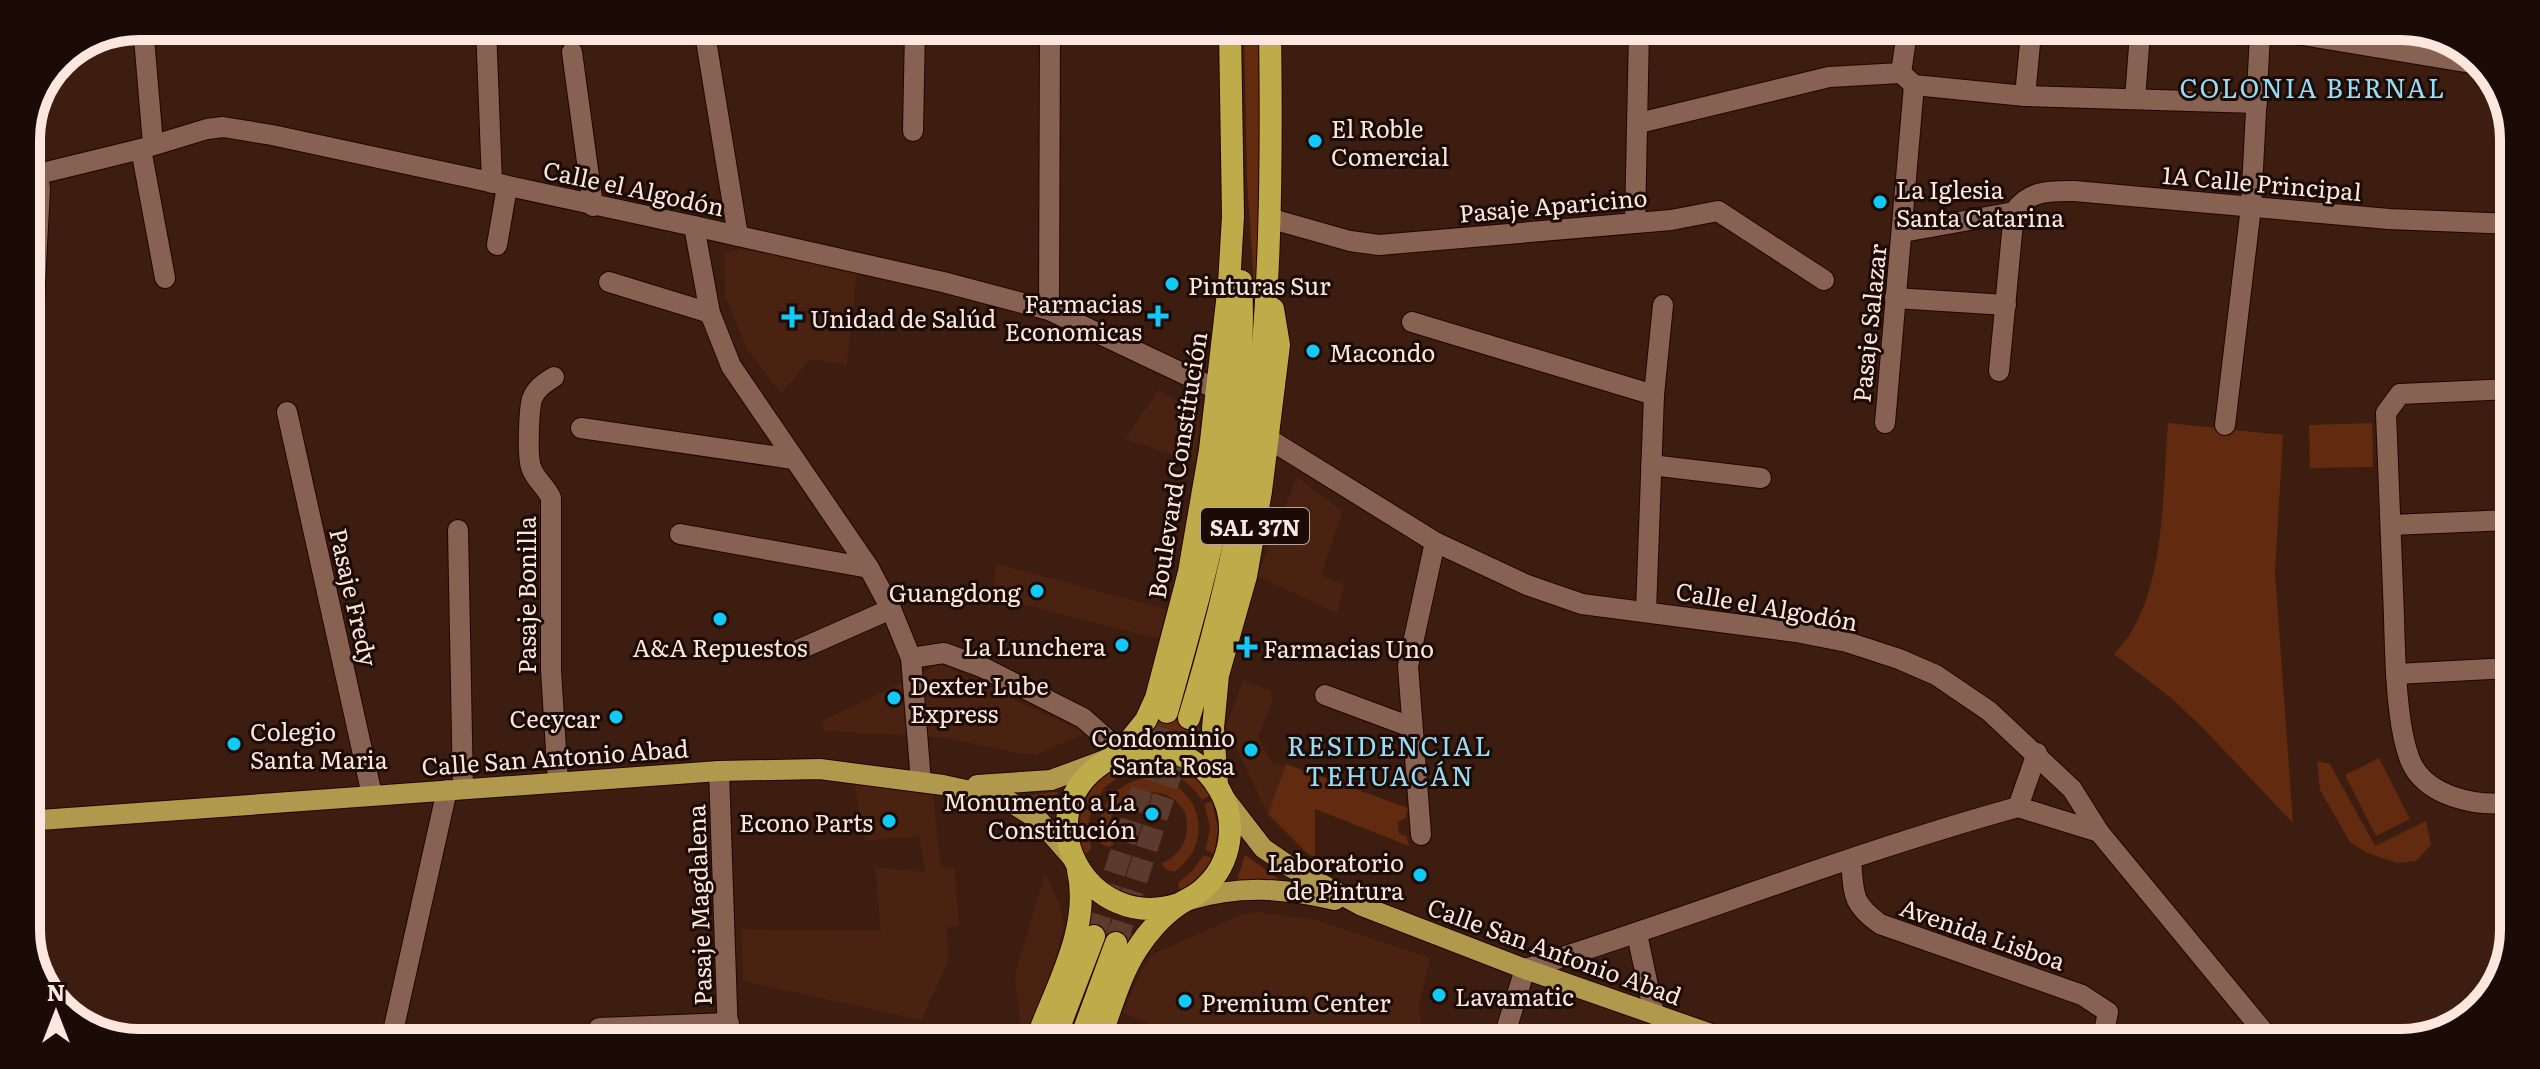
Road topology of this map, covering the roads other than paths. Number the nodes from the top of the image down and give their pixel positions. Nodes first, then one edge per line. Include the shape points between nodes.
1 (143, 40) edge
2 (487, 40) edge
3 (706, 40) edge
4 (915, 40) edge
5 (1050, 40) edge
6 (1230, 40) edge
7 (1270, 40) edge
8 (1639, 40) edge
9 (1907, 40) edge
10 (2030, 40) edge
11 (2139, 40) edge
12 (2260, 40) edge
13 (2332, 40) edge
14 (572, 52) dead end
15 (2463, 62) edge
16 (1908, 79) junction
17 (2025, 96) junction
18 (2135, 99) junction
19 (2257, 103) junction
20 (1639, 123) junction
21 (913, 131) dead end
22 (147, 147) junction
23 (40, 174) edge
24 (499, 185) junction
25 (593, 206) junction
26 (2251, 207) junction
27 (2014, 212) junction
28 (1233, 216) junction
29 (1269, 218) junction
30 (1635, 222) junction
31 (2500, 223) edge
32 (694, 226) junction
33 (1903, 232) junction
34 (738, 236) junction
35 (497, 245) dead end
36 (1266, 264) junction
37 (165, 278) dead end
38 (1824, 280) dead end
39 (609, 282) dead end
40 (1895, 298) junction
41 (1663, 305) dead end
42 (2006, 305) junction
43 (1049, 310) junction
44 (710, 313) junction
45 (1412, 322) dead end
46 (1999, 371) dead end
47 (554, 377) dead end
48 (2500, 389) edge
49 (1218, 390) junction
50 (1654, 395) junction
51 (287, 412) dead end
52 (1885, 423) dead end
53 (2225, 425) dead end
54 (581, 428) dead end
55 (1269, 439) junction
56 (793, 459) junction
57 (1651, 465) junction
58 (1761, 478) dead end
59 (2500, 520) edge
60 (2391, 525) junction
61 (458, 530) dead end
62 (680, 534) dead end
63 (1435, 542) junction
64 (869, 568) junction
65 (891, 609) junction
66 (1646, 611) junction
67 (798, 650) dead end
68 (911, 658) junction
69 (2500, 668) edge
70 (2396, 674) junction
71 (1325, 695) dead end
72 (1411, 727) junction
73 (2037, 753) junction
74 (1114, 756) junction
75 (719, 771) junction
76 (558, 782) junction
77 (921, 782) junction
78 (943, 785) junction
79 (1219, 789) junction
80 (455, 790) junction
81 (372, 795) junction
82 (2500, 804) edge
83 (2018, 807) junction
84 (40, 820) edge
85 (2099, 832) junction
86 (1421, 835) dead end
87 (1851, 860) junction
88 (1076, 864) junction
89 (1182, 903) junction
90 (1362, 906) junction
91 (1637, 934) junction
92 (1525, 969) junction
93 (1654, 1014) junction
94 (599, 1028) dead end
95 (394, 1029) edge
96 (664, 1029) edge
97 (729, 1029) edge
98 (1040, 1029) edge
99 (1060, 1029) edge
100 (1083, 1029) edge
101 (1104, 1029) edge
102 (1506, 1029) edge
103 (1697, 1029) edge
104 (2105, 1029) edge
105 (2261, 1029) edge

1 - 22 street
2 - 24 street
3 - 34 street
4 - 21 street
5 - 43 street
6 - 28 highway, Boulevard Constitución / SAL 37N
7 - 29 highway, Boulevard Constitución / SAL 37N
8 - 20 street
9 - 16 street, Pasaje Salazar
10 - 17 street
11 - 18 street
12 - 19 street
13 - 15 street
14 - 25 street
16 - 17 street
16 - 20 street via 1829,77
16 - 33 street, Pasaje Salazar
17 - 18 street
18 - 19 street
19 - 26 street
20 - 30 street
22 - 23 street, Calle el Algodón
22 - 24 street, Calle el Algodón via 223,127
22 - 37 street
24 - 25 street, Calle el Algodón
24 - 35 street
25 - 32 street, Calle el Algodón
26 - 27 street, 1A Calle Principal via 2050,191 2030,195
26 - 31 street, 1A Calle Principal
26 - 53 street
27 - 33 street
27 - 42 street
28 - 36 highway, Boulevard Constitución / SAL 37N via 1243,317 1240,367 1227,467 1178,715 1215,631 1245,489 1263,343
28 - 49 highway, Boulevard Constitución / SAL 37N
29 - 30 street, Pasaje Aparicino via 1379,245
29 - 36 highway, Boulevard Constitución / SAL 37N
30 - 38 street, Pasaje Aparicino via 1718,211
32 - 34 street, Calle el Algodón
32 - 44 street
33 - 40 street, Pasaje Salazar
34 - 43 street, Calle el Algodón
36 - 55 highway, Boulevard Constitución / SAL 37N via 1279,345
39 - 44 street
40 - 42 street
40 - 52 street, Pasaje Salazar
41 - 50 street
42 - 46 street
43 - 49 street, Calle el Algodón
44 - 56 street via 731,366
45 - 50 street
47 - 76 street, Pasaje Bonilla via 532,399 529,461 551,498 551,670
48 - 60 street via 2400,394 2386,413
49 - 74 highway, Boulevard Constitución / SAL 37N via 1194,547 1171,643 1151,711
50 - 57 street
51 - 81 street, Pasaje Fredy
54 - 56 street
55 - 63 street, Calle el Algodón
55 - 79 highway, Boulevard Constitución / SAL 37N via 1246,576 1218,675 1213,728
56 - 64 street
57 - 58 street
57 - 66 street
59 - 60 street
60 - 70 street
61 - 80 street
62 - 64 street
63 - 66 street, Calle el Algodón via 1582,604
63 - 72 street via 1408,666
64 - 65 street
65 - 67 street
65 - 68 street
66 - 73 street, Calle el Algodón via 1796,632 1899,659 1971,698
68 - 74 street via 944,653 982,667 1083,718 1109,741
68 - 77 street
69 - 70 street
70 - 82 street via 2412,764 2445,795
71 - 72 street
72 - 86 street
73 - 83 street
73 - 85 street, Calle el Algodón via 2072,789
74 - 78 main road, Calle San Antonio Abad via 1051,780
74 - 79 highway via 1149,748 1173,752 1194,762
74 - 88 highway, SAL 37N via 1086,778 1072,803 1068,831
75 - 76 main road, Calle San Antonio Abad
75 - 77 main road, Calle San Antonio Abad via 820,769
75 - 97 street, Pasaje Magdalena
76 - 80 main road, Calle San Antonio Abad
77 - 78 main road, Calle San Antonio Abad
78 - 88 main road, Calle San Antonio Abad via 1024,808
79 - 89 highway, SAL 37N via 1230,821 1224,860 1208,885
79 - 90 main road, Calle San Antonio Abad via 1263,848
80 - 81 main road, Calle San Antonio Abad
80 - 95 street
81 - 84 main road, Calle San Antonio Abad
83 - 85 street
83 - 87 street
85 - 105 street, Calle el Algodón
87 - 91 street
87 - 104 street, Avenida Lisboa via 1860,910 1880,924 2082,995 2108,1012
88 - 89 highway via 1097,891 1122,905 1150,910
88 - 98 highway, SAL 37N via 1082,890 1079,925
89 - 90 main road, Calle San Antonio Abad via 1212,893 1269,889
89 - 101 highway, SAL 37N via 1138,948
90 - 92 main road, Calle San Antonio Abad
91 - 92 street
91 - 93 street
92 - 93 main road, Calle San Antonio Abad
92 - 102 street
93 - 103 main road, Calle San Antonio Abad
94 - 96 street
99 - 100 highway via 1105,940

